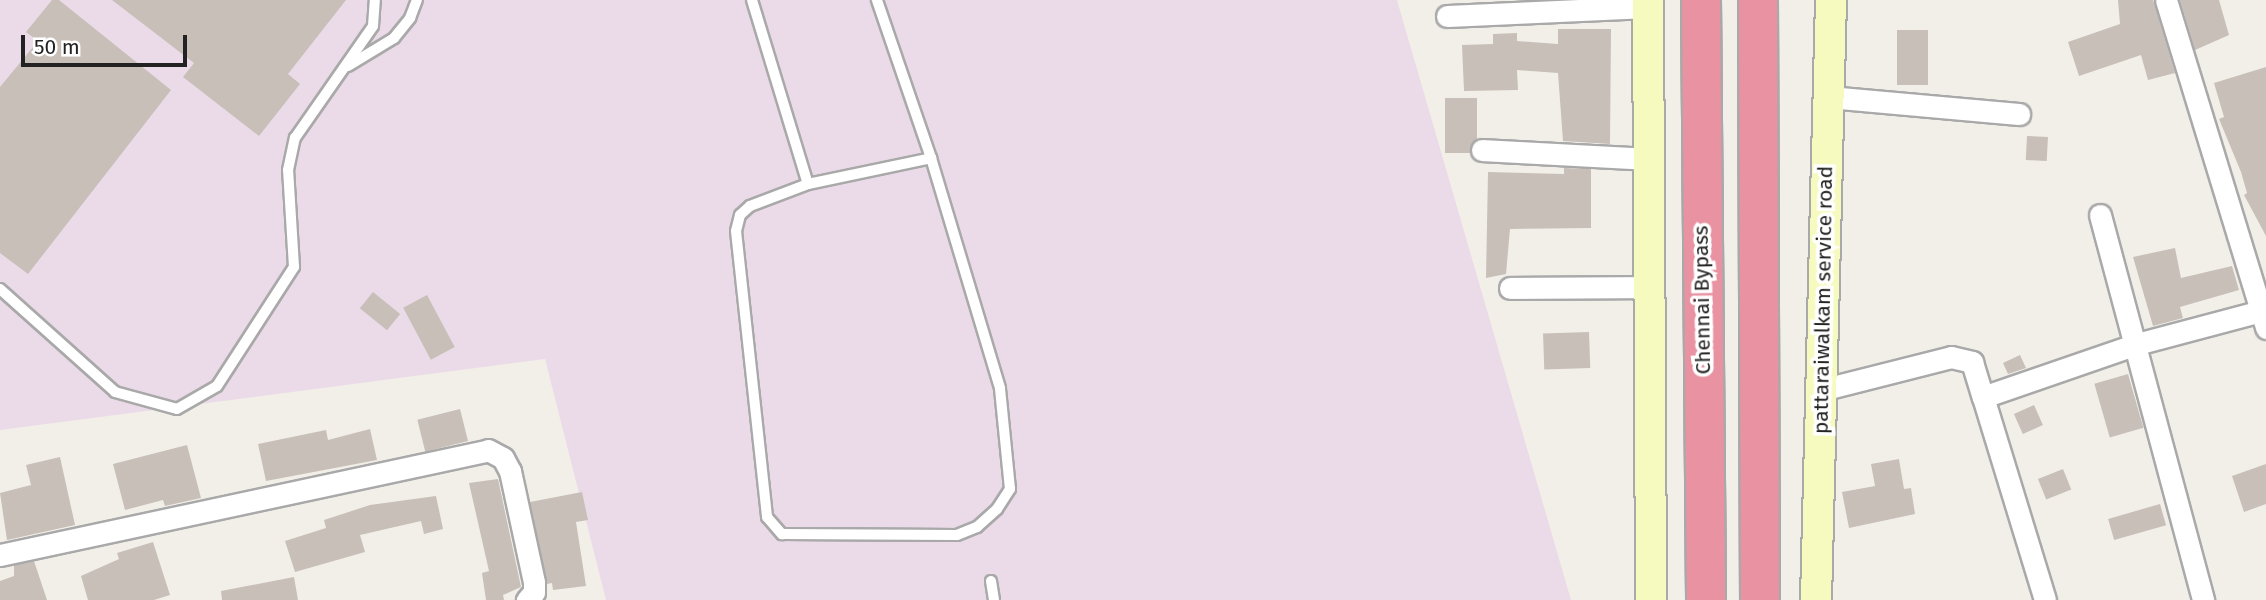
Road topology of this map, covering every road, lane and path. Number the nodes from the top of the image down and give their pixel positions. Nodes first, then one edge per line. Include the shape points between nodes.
1 (375, 0) edge
2 (417, 0) edge
3 (752, 0) edge
4 (877, 0) edge
5 (1701, 0) edge
6 (1758, 0) edge
7 (1831, 0) edge
8 (2166, 0) edge
9 (1648, 3) edge
10 (1447, 16) dead end
11 (343, 69) junction
12 (1828, 97) junction
13 (2019, 114) dead end
14 (1482, 150) dead end
15 (931, 158) junction
16 (1649, 159) junction
17 (808, 184) junction
18 (2100, 215) dead end
19 (1650, 287) junction
20 (1510, 288) dead end
21 (0, 289) edge
22 (2263, 320) edge
23 (2137, 344) junction
24 (1821, 390) junction
25 (1983, 397) junction
26 (0, 555) edge
27 (991, 581) dead end
28 (527, 600) edge
29 (994, 600) edge
30 (1651, 600) edge
31 (1706, 600) edge
32 (1760, 600) edge
33 (1815, 600) edge
34 (2045, 600) edge
35 (2203, 600) edge

1 - 11 lane via 373,26
2 - 11 lane via 394,38
3 - 17 lane
4 - 15 lane
5 - 31 highway, Chennai Bypass
6 - 32 highway
7 - 12 street, pattaraiwalkam service road
8 - 22 street
9 - 10 street
9 - 16 street
11 - 21 lane via 295,138 288,170 294,267 217,386 177,409 115,391
12 - 13 street
12 - 24 street, pattaraiwalkam service road
14 - 16 street
15 - 17 lane
15 - 17 lane via 1000,388 1010,489 977,527 957,535 782,534 766,517 736,231 740,215 757,201
16 - 19 street
18 - 23 street
19 - 20 street
19 - 30 street
22 - 23 street
23 - 25 street
23 - 35 street
24 - 25 street via 1951,357 1972,362
24 - 33 street, pattaraiwalkam service road
25 - 34 street
26 - 28 street via 488,450 503,458 510,471 534,582 534,592
27 - 29 lane

